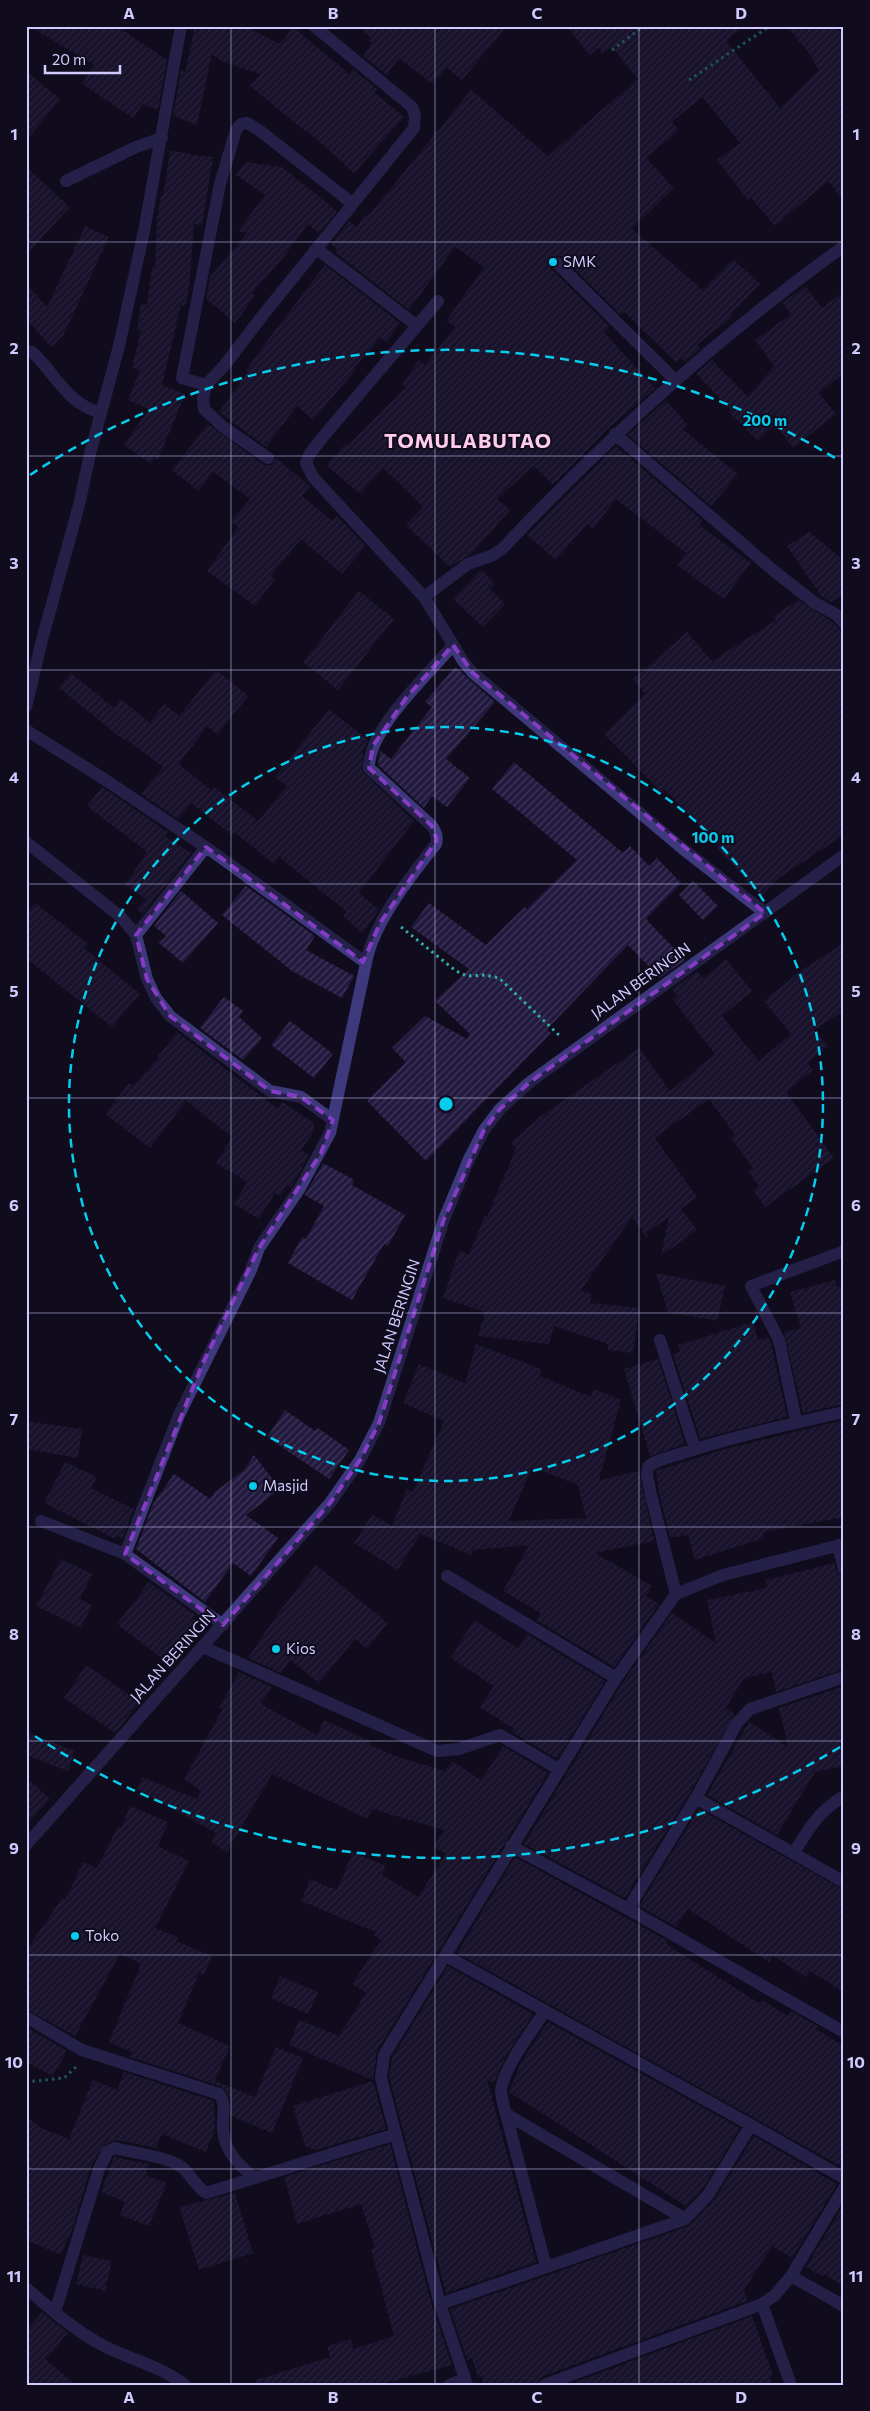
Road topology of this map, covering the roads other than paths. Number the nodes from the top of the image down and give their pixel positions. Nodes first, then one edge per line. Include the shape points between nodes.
1 (314, 26) edge
2 (179, 27) edge
3 (162, 138) junction
4 (66, 181) dead end
5 (353, 204) junction
6 (844, 246) edge
7 (317, 249) junction
8 (557, 263) dead end
9 (438, 301) dead end
10 (416, 325) junction
11 (26, 351) edge
12 (675, 380) junction
13 (206, 385) junction
14 (101, 413) junction
15 (615, 434) junction
16 (268, 458) dead end
17 (424, 597) junction
18 (844, 623) edge
19 (453, 645) junction
20 (27, 699) edge
21 (26, 730) edge
22 (26, 842) edge
23 (206, 847) junction
24 (844, 854) edge
25 (764, 913) junction
26 (136, 935) junction
27 (366, 963) junction
28 (333, 1120) junction
29 (844, 1251) edge
30 (660, 1340) dead end
31 (844, 1412) edge
32 (796, 1422) junction
33 (695, 1449) junction
34 (41, 1521) dead end
35 (841, 1545) edge
36 (125, 1554) junction
37 (844, 1569) edge
38 (448, 1576) dead end
39 (676, 1594) junction
40 (223, 1625) junction
41 (203, 1647) junction
42 (844, 1677) edge
43 (616, 1678) junction
44 (560, 1770) junction
45 (844, 1796) edge
46 (696, 1798) junction
47 (26, 1845) edge
48 (511, 1846) junction
49 (794, 1853) junction
50 (844, 1882) edge
51 (628, 1909) junction
52 (446, 1956) junction
53 (545, 2011) junction
54 (26, 2017) edge
55 (844, 2032) edge
56 (506, 2114) junction
57 (751, 2124) junction
58 (396, 2134) junction
59 (254, 2178) junction
60 (844, 2178) edge
61 (844, 2188) edge
62 (685, 2220) junction
63 (546, 2267) junction
64 (791, 2276) junction
65 (27, 2289) edge
66 (440, 2304) junction
67 (762, 2304) junction
68 (844, 2306) edge
69 (55, 2312) junction
70 (465, 2382) edge
71 (185, 2385) edge
72 (448, 2385) edge
73 (544, 2385) edge
74 (791, 2385) edge

1 - 5 street via 412,107 416,116 414,128
2 - 3 street
3 - 4 street
3 - 14 street via 119,346
5 - 7 street
5 - 13 street via 259,130 247,123 236,130 220,184 183,366 182,378
6 - 12 street
7 - 10 street
7 - 13 street
8 - 12 street
9 - 10 street
10 - 17 street via 322,438 306,463 322,488
11 - 14 street via 38,358 74,400
12 - 15 street
13 - 16 street via 204,409 222,426
14 - 20 street
15 - 17 street via 494,555 468,564
15 - 18 street via 774,571
17 - 19 street
19 - 25 street via 473,673 682,849
19 - 27 street via 406,698 373,746 369,759 369,768 376,777 437,834 436,844 380,922
21 - 23 street
22 - 26 street via 120,917
23 - 26 street
23 - 27 street
24 - 25 street, JALAN BERINGIN
25 - 40 street, JALAN BERINGIN via 516,1094 484,1130 444,1219 379,1423 360,1460 330,1503
26 - 28 street via 147,979 170,1016 270,1091 300,1097
27 - 28 street
28 - 36 street via 322,1153 260,1248 203,1363
29 - 32 street via 751,1286 779,1340
30 - 33 street
31 - 32 street
32 - 33 street
33 - 39 street via 651,1464 647,1475
34 - 36 street
35 - 37 street
35 - 39 street via 723,1575
36 - 40 street
38 - 43 street
39 - 43 street
40 - 41 street, JALAN BERINGIN
41 - 44 street via 437,1751 460,1749 500,1735
41 - 47 street, JALAN BERINGIN
42 - 46 street via 750,1709 737,1723
43 - 44 street
44 - 48 street
45 - 49 street via 817,1816
46 - 49 street
46 - 51 street
48 - 51 street
48 - 52 street
49 - 50 street
51 - 55 street
52 - 53 street
52 - 58 street via 382,2061 381,2078
53 - 56 street via 518,2052 503,2083 501,2091
53 - 57 street
54 - 59 street via 82,2050 219,2094 224,2100 222,2128 228,2151
56 - 62 street
56 - 63 street
57 - 60 street
57 - 62 street via 708,2195
58 - 59 street
58 - 66 street
59 - 69 street via 206,2193 174,2162 116,2148 108,2151 99,2169
61 - 64 street
62 - 63 street
63 - 66 street
64 - 67 street via 775,2296
64 - 68 street
65 - 69 street
66 - 70 street
67 - 73 street
67 - 74 street
69 - 71 street via 106,2348 146,2363
70 - 72 street

